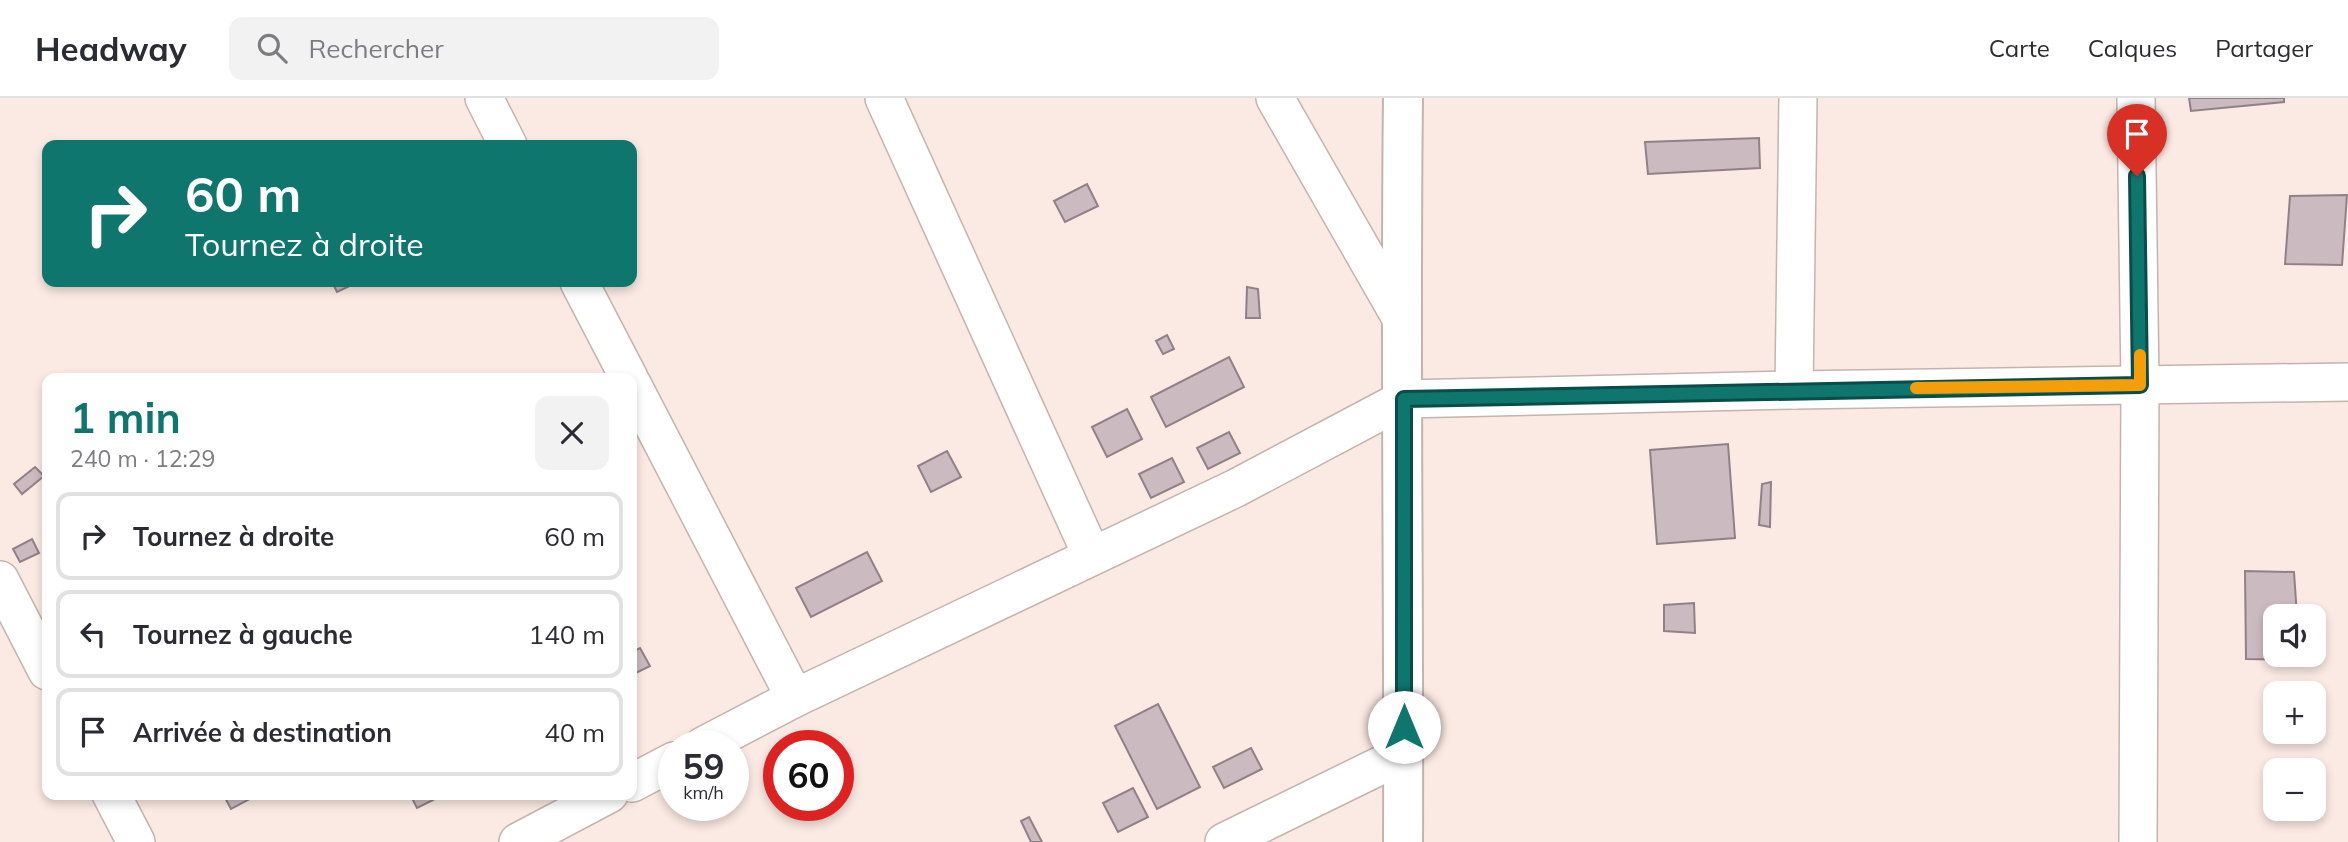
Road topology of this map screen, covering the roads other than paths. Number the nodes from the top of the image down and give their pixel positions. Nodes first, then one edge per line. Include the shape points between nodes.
1 (484, 98) edge
2 (884, 98) edge
3 (1275, 98) edge
4 (1403, 98) edge
5 (1798, 98) edge
6 (2136, 98) edge
7 (505, 140) edge
8 (582, 287) edge
9 (1401, 318) junction
10 (626, 373) edge
11 (2348, 382) edge
12 (2140, 385) junction
13 (1794, 390) junction
14 (637, 394) edge
15 (1404, 399) junction
16 (1092, 556) junction
17 (0, 580) edge
18 (42, 661) edge
19 (795, 698) junction
20 (734, 730) edge
21 (1404, 754) junction
22 (658, 769) edge
23 (637, 780) edge
24 (114, 800) edge
25 (598, 800) edge
26 (136, 842) edge
27 (518, 842) edge
28 (1224, 842) edge
29 (1404, 842) edge
30 (2138, 842) edge

1 - 7 street
2 - 16 street
3 - 9 street
4 - 9 main road
5 - 13 street
6 - 12 street
8 - 10 street
9 - 15 main road
11 - 12 street
12 - 13 street
12 - 30 street
13 - 15 street
14 - 19 street
15 - 16 street via 1236,488
15 - 21 main road
16 - 19 street
17 - 18 street
19 - 20 street
21 - 28 street
21 - 29 main road
22 - 23 street
24 - 26 street
25 - 27 street

